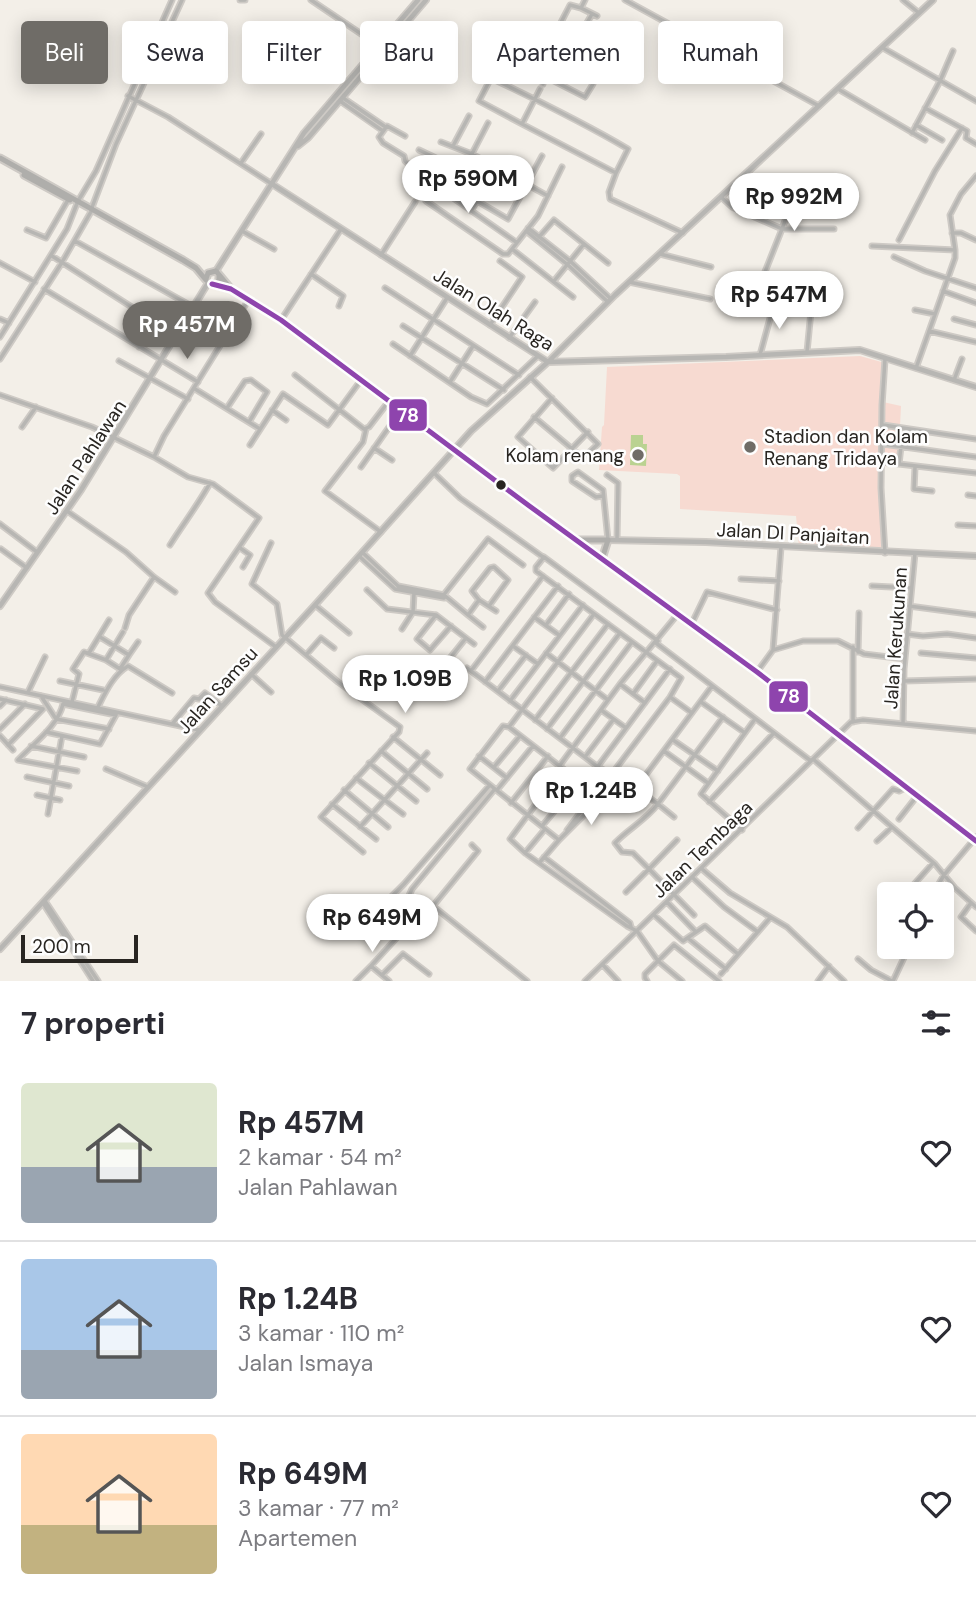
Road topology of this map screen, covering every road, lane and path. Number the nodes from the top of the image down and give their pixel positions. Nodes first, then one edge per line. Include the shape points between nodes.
1 (172, 0) edge
2 (182, 0) edge
3 (312, 0) edge
4 (418, 0) edge
5 (426, 0) edge
6 (585, 0) edge
7 (625, 0) edge
8 (903, 0) edge
9 (933, 0) edge
10 (581, 8) junction
11 (919, 13) junction
12 (592, 14) junction
13 (597, 16) dead end
14 (400, 21) edge
15 (562, 21) edge
16 (588, 21) edge
17 (360, 33) edge
18 (883, 48) junction
19 (953, 51) dead end
20 (360, 68) edge
21 (940, 81) junction
22 (559, 84) edge
23 (591, 84) edge
24 (540, 89) dead end
25 (838, 89) junction
26 (133, 98) junction
27 (341, 99) junction
28 (535, 100) junction
29 (976, 101) edge
30 (819, 107) junction
31 (925, 108) junction
32 (468, 116) dead end
33 (488, 123) dead end
34 (523, 124) junction
35 (916, 125) junction
36 (962, 128) junction
37 (384, 129) junction
38 (912, 133) junction
39 (261, 134) dead end
40 (405, 136) dead end
41 (925, 140) dead end
42 (942, 140) dead end
43 (441, 142) dead end
44 (976, 144) edge
45 (453, 146) junction
46 (295, 149) junction
47 (418, 150) dead end
48 (472, 154) junction
49 (542, 156) dead end
50 (0, 160) edge
51 (241, 163) junction
52 (451, 165) junction
53 (495, 166) junction
54 (562, 167) dead end
55 (463, 171) junction
56 (616, 173) junction
57 (746, 176) junction
58 (976, 176) edge
59 (412, 180) dead end
60 (974, 182) edge
61 (272, 184) junction
62 (526, 184) junction
63 (485, 185) junction
64 (436, 186) junction
65 (548, 196) junction
66 (722, 198) junction
67 (510, 199) dead end
68 (68, 200) junction
69 (477, 201) junction
70 (415, 202) dead end
71 (79, 203) junction
72 (516, 203) junction
73 (91, 210) junction
74 (471, 211) junction
75 (341, 229) junction
76 (527, 229) junction
77 (782, 229) junction
78 (834, 229) dead end
79 (27, 230) dead end
80 (242, 231) junction
81 (683, 233) junction
82 (952, 233) junction
83 (539, 237) junction
84 (899, 240) dead end
85 (976, 240) edge
86 (75, 241) junction
87 (516, 242) junction
88 (584, 244) junction
89 (872, 246) dead end
90 (274, 249) dead end
91 (512, 249) junction
92 (955, 250) junction
93 (660, 254) junction
94 (381, 255) junction
95 (52, 256) junction
96 (894, 257) dead end
97 (500, 261) dead end
98 (0, 263) edge
99 (61, 263) junction
100 (569, 263) junction
101 (608, 263) dead end
102 (711, 267) dead end
103 (196, 268) junction
104 (216, 272) junction
105 (311, 274) junction
106 (947, 278) junction
107 (554, 281) junction
108 (35, 282) junction
109 (209, 282) junction
110 (629, 282) junction
111 (385, 288) dead end
112 (976, 288) edge
113 (44, 289) junction
114 (231, 289) junction
115 (943, 291) junction
116 (573, 297) dead end
117 (447, 298) junction
118 (249, 299) junction
119 (710, 299) dead end
120 (775, 300) dead end
121 (610, 301) junction
122 (534, 302) dead end
123 (976, 303) edge
124 (340, 306) dead end
125 (788, 307) dead end
126 (195, 308) junction
127 (772, 309) junction
128 (915, 310) dead end
129 (811, 311) junction
130 (824, 313) dead end
131 (935, 314) junction
132 (0, 318) edge
133 (954, 319) dead end
134 (281, 320) junction
135 (433, 320) junction
136 (9, 323) junction
137 (490, 325) junction
138 (976, 325) edge
139 (403, 326) dead end
140 (929, 331) junction
141 (0, 337) edge
142 (421, 338) junction
143 (509, 338) junction
144 (976, 342) edge
145 (393, 344) dead end
146 (473, 346) junction
147 (139, 347) junction
148 (807, 352) junction
149 (760, 355) junction
150 (410, 356) junction
151 (538, 356) junction
152 (886, 356) junction
153 (0, 359) edge
154 (961, 359) dead end
155 (163, 360) junction
156 (119, 361) dead end
157 (548, 362) junction
158 (462, 364) junction
159 (916, 368) junction
160 (295, 375) dead end
161 (519, 375) junction
162 (530, 377) junction
163 (152, 378) junction
164 (361, 380) junction
165 (954, 380) junction
166 (199, 382) junction
167 (450, 382) junction
168 (976, 387) edge
169 (195, 389) junction
170 (504, 390) junction
171 (0, 394) edge
172 (552, 398) junction
173 (189, 399) junction
174 (388, 401) junction
175 (36, 407) junction
176 (227, 408) junction
177 (272, 410) junction
178 (401, 410) junction
179 (339, 411) junction
180 (534, 417) junction
181 (286, 420) dead end
182 (248, 422) junction
183 (883, 425) junction
184 (22, 427) dead end
185 (260, 429) junction
186 (366, 429) junction
187 (588, 432) junction
188 (114, 437) junction
189 (976, 439) edge
190 (883, 444) junction
191 (250, 445) dead end
192 (901, 446) junction
193 (374, 448) junction
194 (454, 449) junction
195 (571, 450) junction
196 (154, 457) junction
197 (976, 457) edge
198 (391, 460) dead end
199 (881, 462) junction
200 (899, 464) junction
201 (361, 467) dead end
202 (915, 467) junction
203 (434, 473) junction
204 (976, 473) edge
205 (607, 475) dead end
206 (210, 484) junction
207 (932, 491) dead end
208 (968, 495) dead end
209 (603, 496) junction
210 (976, 496) edge
211 (67, 511) junction
212 (0, 524) edge
213 (958, 525) dead end
214 (976, 526) edge
215 (381, 532) junction
216 (575, 540) junction
217 (608, 540) junction
218 (617, 540) junction
219 (271, 543) dead end
220 (170, 545) dead end
221 (781, 547) junction
222 (240, 548) junction
223 (1, 549) edge
224 (39, 553) junction
225 (885, 553) junction
226 (915, 553) junction
227 (361, 554) junction
228 (976, 556) edge
229 (544, 557) junction
230 (602, 559) junction
231 (523, 565) dead end
232 (243, 567) dead end
233 (27, 568) junction
234 (542, 576) junction
235 (154, 577) junction
236 (741, 579) dead end
237 (779, 581) junction
238 (558, 586) junction
239 (872, 586) dead end
240 (911, 588) junction
241 (367, 590) dead end
242 (415, 590) junction
243 (175, 592) dead end
244 (569, 594) junction
245 (444, 597) junction
246 (479, 600) junction
247 (315, 605) junction
248 (583, 605) junction
249 (0, 606) edge
250 (489, 606) junction
251 (909, 606) junction
252 (777, 610) junction
253 (496, 611) dead end
254 (413, 612) junction
255 (859, 613) dead end
256 (594, 614) junction
257 (436, 615) junction
258 (468, 615) junction
259 (678, 615) junction
260 (976, 615) edge
261 (534, 617) junction
262 (109, 620) dead end
263 (608, 624) junction
264 (546, 625) junction
265 (691, 625) junction
266 (451, 626) junction
267 (483, 627) dead end
268 (402, 629) dead end
269 (349, 633) dead end
270 (620, 633) junction
271 (907, 634) junction
272 (559, 635) junction
273 (100, 637) junction
274 (284, 638) junction
275 (466, 638) junction
276 (976, 638) edge
277 (138, 642) dead end
278 (632, 642) junction
279 (657, 642) junction
280 (474, 644) dead end
281 (115, 646) junction
282 (513, 646) junction
283 (276, 647) junction
284 (334, 648) dead end
285 (853, 648) junction
286 (773, 650) junction
287 (858, 652) junction
288 (89, 653) junction
289 (546, 653) junction
290 (648, 653) junction
291 (921, 653) dead end
292 (129, 655) junction
293 (306, 655) junction
294 (526, 655) junction
295 (45, 657) dead end
296 (976, 658) edge
297 (905, 659) junction
298 (106, 660) junction
299 (657, 661) junction
300 (446, 663) dead end
301 (558, 663) junction
302 (538, 664) junction
303 (670, 669) junction
304 (570, 673) junction
305 (757, 673) junction
306 (251, 674) junction
307 (976, 679) edge
308 (60, 681) dead end
309 (583, 681) junction
310 (904, 681) junction
311 (485, 682) junction
312 (620, 684) junction
313 (76, 685) junction
314 (712, 685) junction
315 (0, 687) edge
316 (103, 690) dead end
317 (596, 690) junction
318 (498, 691) junction
319 (27, 692) junction
320 (271, 692) dead end
321 (172, 693) dead end
322 (634, 694) junction
323 (40, 695) junction
324 (670, 697) junction
325 (0, 699) edge
326 (6, 700) junction
327 (608, 700) junction
328 (510, 701) junction
329 (701, 701) junction
330 (72, 702) junction
331 (645, 703) junction
332 (25, 704) junction
333 (0, 706) edge
334 (222, 706) junction
335 (98, 707) junction
336 (522, 710) junction
337 (601, 710) junction
338 (692, 713) junction
339 (723, 717) junction
340 (56, 719) junction
341 (755, 719) junction
342 (535, 720) junction
343 (613, 720) junction
344 (853, 722) junction
345 (173, 723) junction
346 (903, 724) junction
347 (507, 727) junction
348 (626, 728) junction
349 (109, 729) junction
350 (548, 729) junction
351 (0, 730) edge
352 (200, 730) junction
353 (976, 731) edge
354 (46, 732) junction
355 (745, 733) junction
356 (773, 734) junction
357 (0, 736) edge
358 (62, 736) junction
359 (520, 736) junction
360 (838, 736) junction
361 (393, 737) junction
362 (560, 738) junction
363 (673, 740) junction
364 (8, 745) junction
365 (31, 746) junction
366 (533, 746) junction
367 (573, 748) junction
368 (13, 750) dead end
369 (59, 751) junction
370 (381, 751) junction
371 (664, 751) junction
372 (428, 753) dead end
373 (695, 755) junction
374 (479, 756) junction
375 (548, 756) junction
376 (84, 757) dead end
377 (585, 757) junction
378 (422, 760) junction
379 (812, 760) junction
380 (369, 763) junction
381 (598, 766) junction
382 (687, 766) junction
383 (56, 767) junction
384 (494, 767) junction
385 (561, 767) junction
386 (106, 769) dead end
387 (77, 771) dead end
388 (718, 771) junction
389 (410, 775) junction
390 (440, 775) dead end
391 (611, 775) junction
392 (27, 777) dead end
393 (356, 778) junction
394 (508, 778) junction
395 (579, 782) junction
396 (53, 783) junction
397 (709, 783) junction
398 (69, 786) dead end
399 (398, 786) junction
400 (489, 786) junction
401 (148, 787) junction
402 (636, 788) junction
403 (905, 788) junction
404 (427, 789) dead end
405 (344, 790) junction
406 (495, 790) junction
407 (595, 793) junction
408 (37, 795) dead end
409 (917, 796) junction
410 (51, 798) junction
411 (385, 799) junction
412 (60, 800) dead end
413 (416, 801) dead end
414 (709, 802) junction
415 (512, 803) junction
416 (332, 804) junction
417 (658, 804) junction
418 (874, 812) junction
419 (372, 813) junction
420 (48, 814) dead end
421 (402, 814) dead end
422 (528, 815) junction
423 (674, 817) dead end
424 (899, 819) dead end
425 (360, 827) junction
426 (388, 827) dead end
427 (543, 827) junction
428 (892, 827) junction
429 (858, 828) dead end
430 (742, 830) junction
431 (567, 832) junction
432 (376, 839) dead end
433 (975, 839) edge
434 (559, 840) junction
435 (677, 840) dead end
436 (877, 841) dead end
437 (439, 844) junction
438 (472, 845) dead end
439 (445, 848) junction
440 (363, 852) dead end
441 (525, 853) junction
442 (544, 857) junction
443 (540, 862) junction
444 (933, 863) junction
445 (554, 869) junction
446 (649, 869) junction
447 (702, 869) junction
448 (693, 878) junction
449 (947, 879) junction
450 (916, 882) edge
451 (944, 882) edge
452 (946, 882) edge
453 (404, 884) junction
454 (412, 890) junction
455 (626, 892) dead end
456 (673, 892) junction
457 (44, 902) junction
458 (667, 902) junction
459 (971, 903) junction
460 (383, 905) junction
461 (432, 906) junction
462 (976, 908) edge
463 (394, 915) junction
464 (654, 915) junction
465 (694, 915) dead end
466 (770, 918) junction
467 (634, 929) junction
468 (976, 931) edge
469 (696, 932) junction
470 (758, 932) junction
471 (689, 939) junction
472 (0, 949) edge
473 (738, 954) junction
474 (858, 959) dead end
475 (903, 959) edge
476 (658, 961) junction
477 (603, 965) junction
478 (371, 966) junction
479 (829, 967) junction
480 (726, 969) junction
481 (429, 974) dead end
482 (720, 974) dead end
483 (385, 979) edge
484 (95, 981) edge
485 (356, 981) edge
486 (527, 981) edge
487 (585, 981) edge
488 (618, 981) edge
489 (647, 981) edge
490 (682, 981) edge
491 (719, 981) edge
492 (818, 981) edge
493 (844, 981) edge
494 (893, 981) edge

1 - 26 street
2 - 26 street
3 - 17 street
4 - 14 street
5 - 27 street
6 - 10 street
7 - 30 street
8 - 11 street
9 - 11 street, Jalan Samsu
10 - 12 street
10 - 15 street via 570,5
11 - 18 street, Jalan Samsu
12 - 13 street
12 - 16 street
18 - 21 street
18 - 25 street, Jalan Samsu
19 - 21 street
20 - 46 street
21 - 29 street
21 - 31 street
22 - 23 street via 586,97
24 - 28 street
25 - 30 street, Jalan Samsu
25 - 38 street
26 - 51 street
26 - 71 street
26 - 73 street
27 - 37 street
27 - 46 street
28 - 34 street
28 - 34 street via 491,78 479,101
28 - 56 street via 628,149
30 - 57 street, Jalan Samsu
31 - 35 street
31 - 36 street
32 - 45 street
33 - 48 street
34 - 56 street
35 - 38 street
35 - 42 street
36 - 44 street
36 - 84 street
37 - 40 street via 388,126
37 - 59 street via 380,141 404,156 416,171
38 - 41 street
39 - 51 street
43 - 45 street
45 - 48 street
46 - 61 street
47 - 52 street
48 - 53 street
48 - 55 street
49 - 62 street
50 - 68 main road
50 - 71 main road
51 - 61 street
52 - 55 street
52 - 64 street
53 - 62 street
53 - 63 street
54 - 65 street
55 - 63 street
56 - 81 street via 608,192 610,199
57 - 66 street, Jalan Samsu
57 - 77 street via 790,207
58 - 60 street
60 - 82 street via 951,212
61 - 75 street, Jalan Olah Raga
61 - 80 street
62 - 65 street
62 - 72 street
63 - 69 street
64 - 74 street
64 - 91 street via 426,201 503,254
65 - 76 street
66 - 77 street
66 - 81 street, Jalan Samsu
67 - 72 street
68 - 71 main road
68 - 79 street via 46,239
69 - 72 street via 508,219
69 - 74 street
70 - 94 street
71 - 73 main road
71 - 95 street
73 - 86 street
73 - 103 main road
74 - 87 street
75 - 94 street, Jalan Olah Raga
75 - 105 street
76 - 83 street
76 - 87 street
76 - 100 street
77 - 78 street
77 - 127 street via 755,298 756,303
80 - 90 street
80 - 104 street
81 - 93 street, Jalan Samsu
82 - 85 street
82 - 92 street
83 - 88 street via 554,220
83 - 100 street
86 - 99 street
86 - 126 street
87 - 91 street
88 - 100 street
88 - 101 street
89 - 92 street
91 - 107 street
92 - 106 street
93 - 102 street
93 - 110 street, Jalan Samsu
94 - 117 street, Jalan Olah Raga
95 - 99 street
95 - 108 street
96 - 106 street
97 - 137 street via 522,278
98 - 108 street
99 - 113 street
99 - 147 street via 152,320 154,325
100 - 107 street
100 - 121 street
103 - 104 main road
103 - 109 main road
104 - 109 main road via 208,273
104 - 109 main road via 219,282
104 - 114 main road
105 - 124 street via 343,296
105 - 134 street
106 - 112 street
106 - 115 street
107 - 116 street
108 - 136 street
109 - 114 main road
109 - 126 street, Jalan Pahlawan
110 - 119 street
110 - 121 street, Jalan Samsu
111 - 135 street
113 - 147 street
113 - 153 street
114 - 118 main road
115 - 123 street
115 - 131 street
117 - 135 street
117 - 137 street, Jalan Olah Raga
118 - 134 main road
118 - 166 street
120 - 127 street
121 - 157 street, Jalan Samsu
122 - 143 street
125 - 129 street
126 - 155 street, Jalan Pahlawan
127 - 149 street
128 - 131 street
129 - 130 street
129 - 148 street
131 - 140 street
132 - 136 street
133 - 138 street
134 - 164 main road
135 - 142 street
135 - 146 street
136 - 141 street
137 - 143 street, Jalan Olah Raga
139 - 142 street
140 - 144 street
140 - 159 street
142 - 150 street
142 - 158 street
143 - 151 street, Jalan Olah Raga
145 - 150 street
146 - 158 street
146 - 161 street
147 - 155 street
148 - 149 street, Jalan Olah Raga
148 - 152 street, Jalan Olah Raga via 860,350
149 - 157 street, Jalan Olah Raga
150 - 167 street
151 - 157 street, Jalan Olah Raga
151 - 161 street
152 - 159 street, Jalan Olah Raga
152 - 183 street
154 - 165 street
155 - 163 street, Jalan Pahlawan
155 - 166 street
156 - 163 street
157 - 162 street, Jalan Samsu
158 - 167 street
158 - 170 street
159 - 165 street, Jalan Olah Raga
160 - 179 street
161 - 170 street
162 - 172 street
162 - 194 street, Jalan Samsu
163 - 173 street
163 - 188 street, Jalan Pahlawan
164 - 174 main road
164 - 179 street
165 - 168 street, Jalan Olah Raga
166 - 169 street
167 - 170 street via 487,404
169 - 173 street
169 - 176 street
171 - 175 street
172 - 180 street
172 - 187 street
173 - 196 street
174 - 178 main road
174 - 186 street
175 - 184 street
175 - 188 street
176 - 182 street
176 - 182 street via 245,381 251,380 267,392
177 - 179 street via 285,394 327,425
177 - 181 street
177 - 185 street
178 - 193 street
178 - 194 main road
179 - 186 street
180 - 195 street
180 - 195 street via 517,438 552,468
182 - 185 street
183 - 189 street
183 - 190 street
185 - 191 street
186 - 215 street via 363,442 325,491
187 - 195 street
187 - 195 street via 598,442 586,457
188 - 196 street
188 - 211 street, Jalan Pahlawan
190 - 192 street
190 - 199 street
192 - 197 street
192 - 200 street
193 - 198 street
193 - 201 street
194 - 203 street, Jalan Samsu
194 - 216 main road
196 - 206 street
199 - 200 street
199 - 225 street
200 - 202 street
202 - 204 street
202 - 207 street via 914,489
203 - 215 street, Jalan Samsu
203 - 229 street via 460,498
205 - 218 street via 618,483
206 - 220 street
206 - 222 street via 259,519
208 - 210 street
209 - 209 street via 596,497 572,481 572,475 578,472 600,488
209 - 217 street
211 - 224 street, Jalan Pahlawan
211 - 235 street
212 - 224 street
213 - 214 street
215 - 227 street, Jalan Samsu
216 - 217 main road
216 - 230 main road
217 - 218 street, Jalan DI Panjaitan
217 - 230 main road
218 - 221 street, Jalan DI Panjaitan
219 - 274 street via 252,585 277,604
221 - 225 street, Jalan DI Panjaitan
221 - 237 street
222 - 232 street via 250,555
222 - 283 street via 209,594
223 - 233 street
224 - 233 street, Jalan Pahlawan
225 - 226 street, Jalan DI Panjaitan
226 - 228 street, Jalan DI Panjaitan
226 - 240 street, Jalan Kerukunan
227 - 242 street via 398,586
227 - 247 street, Jalan Samsu
229 - 234 street via 535,569
229 - 279 street
230 - 259 main road
231 - 245 street via 488,539
233 - 249 street, Jalan Pahlawan
234 - 238 street
234 - 311 street via 469,670
235 - 243 street
235 - 281 street
236 - 237 street
237 - 252 street
238 - 244 street
238 - 261 street
239 - 240 street
240 - 251 street, Jalan Kerukunan
241 - 254 street via 387,609
242 - 245 street
242 - 254 street
244 - 248 street
244 - 264 street
245 - 258 street
246 - 250 street
246 - 250 street via 472,591 494,567 508,580
246 - 258 street
247 - 269 street
247 - 274 street, Jalan Samsu
248 - 256 street
248 - 272 street
250 - 253 street
251 - 260 street
251 - 271 street, Jalan Kerukunan
252 - 265 street via 707,592
252 - 286 street
254 - 257 street
254 - 268 street
255 - 287 street
256 - 263 street
256 - 301 street
257 - 266 street
257 - 266 street via 417,639 430,650
258 - 267 street
259 - 265 main road
259 - 279 street
261 - 264 street
261 - 282 street
262 - 273 street
263 - 270 street
263 - 304 street
264 - 272 street
265 - 305 main road
266 - 275 street
270 - 278 street
270 - 309 street
271 - 276 street
271 - 297 street, Jalan Kerukunan
272 - 289 street
273 - 281 street
273 - 288 street
274 - 283 street, Jalan Samsu
274 - 293 street
275 - 280 street
275 - 300 street
277 - 292 street
278 - 290 street
278 - 317 street
279 - 290 street
279 - 314 street
281 - 292 street
281 - 298 street
282 - 294 street
282 - 311 street
283 - 306 street, Jalan Samsu
284 - 293 street via 321,638
285 - 286 street via 823,640
285 - 287 street
285 - 344 street
286 - 305 street
287 - 297 street
288 - 298 street
288 - 313 street via 83,652 73,669 79,674
289 - 301 street
289 - 302 street
290 - 299 street
290 - 312 street
291 - 296 street
292 - 298 street via 120,669
293 - 361 street via 398,725
294 - 302 street
294 - 318 street
295 - 319 street
297 - 310 street, Jalan Kerukunan
299 - 303 street
299 - 322 street
301 - 304 street
301 - 336 street
302 - 328 street
303 - 324 street via 682,680
303 - 331 street
304 - 309 street
304 - 342 street
305 - 360 main road
306 - 320 street
306 - 334 street, Jalan Samsu
307 - 310 street
308 - 313 street
309 - 317 street
309 - 350 street
310 - 346 street, Jalan Kerukunan
311 - 318 street
312 - 322 street
312 - 327 street
313 - 316 street
313 - 330 street
314 - 329 street
314 - 341 street
315 - 319 street
317 - 327 street
317 - 362 street
318 - 328 street
319 - 323 street
321 - 335 street via 128,666 108,687
322 - 331 street
323 - 330 street
323 - 340 street
324 - 338 street
324 - 391 street
325 - 326 street
326 - 332 street
326 - 333 street
327 - 337 street
328 - 336 street
329 - 338 street
329 - 339 street
330 - 335 street
331 - 348 street
332 - 351 street
332 - 364 street via 43,709
334 - 345 street via 205,693 194,698
334 - 352 street, Jalan Samsu
335 - 345 street
336 - 342 street
336 - 347 street
337 - 343 street
337 - 367 street
338 - 363 street
339 - 355 street
339 - 373 street
340 - 349 street
340 - 349 street via 63,704 116,715
340 - 354 street
341 - 355 street
341 - 356 street
342 - 350 street
343 - 348 street
343 - 377 street
344 - 346 street
344 - 360 street, Jalan Tembaga
345 - 352 street
346 - 353 street
347 - 359 street
347 - 374 street
348 - 381 street
349 - 358 street via 100,744
350 - 362 street
352 - 401 street, Jalan Samsu
354 - 358 street
354 - 365 street
355 - 388 street
356 - 379 street
356 - 414 street
357 - 364 street
358 - 369 street
359 - 366 street
359 - 384 street
360 - 379 street, Jalan Tembaga
360 - 403 main road
361 - 370 street
361 - 378 street
362 - 367 street
363 - 371 street
363 - 373 street
364 - 368 street
365 - 369 street
365 - 383 street via 18,760
366 - 375 street
366 - 394 street
367 - 377 street
367 - 385 street
369 - 376 street
369 - 383 street
370 - 380 street
370 - 389 street
371 - 382 street
371 - 402 street
372 - 378 street
373 - 382 street
373 - 388 street
374 - 384 street
374 - 400 street via 470,768
375 - 385 street
375 - 415 street
377 - 381 street
378 - 389 street
378 - 390 street
379 - 418 street
379 - 430 street, Jalan Tembaga
380 - 393 street
380 - 399 street
381 - 391 street
382 - 397 street
382 - 417 street
383 - 387 street
383 - 396 street
384 - 394 street
385 - 395 street
385 - 422 street
386 - 401 street
388 - 397 street
389 - 399 street
389 - 404 street
391 - 402 street
392 - 396 street
393 - 405 street
393 - 411 street
394 - 406 street
395 - 407 street
395 - 427 street
396 - 398 street
396 - 410 street
397 - 414 street via 701,794
399 - 411 street
399 - 413 street
400 - 406 street
400 - 437 street
401 - 457 street, Jalan Samsu
402 - 417 street
403 - 409 main road
403 - 418 street via 893,789
405 - 416 street
405 - 419 street
406 - 415 street
406 - 439 street
407 - 431 street
407 - 431 street via 601,799
408 - 410 street
409 - 424 street
409 - 433 main road
410 - 412 street
410 - 420 street
411 - 419 street
411 - 421 street
414 - 430 street
415 - 422 street
416 - 425 street
416 - 440 street via 322,818
417 - 423 street
417 - 446 street via 615,843
418 - 428 street
418 - 429 street
419 - 425 street
419 - 426 street
422 - 427 street
422 - 441 street via 510,838
425 - 432 street
427 - 434 street
427 - 441 street
428 - 436 street
428 - 444 street
430 - 447 street, Jalan Tembaga
431 - 434 street
433 - 449 street
434 - 442 street
435 - 446 street
437 - 439 street
437 - 453 street
438 - 461 street via 478,851
439 - 454 street
441 - 443 street
442 - 443 street
442 - 445 street
443 - 445 street
444 - 449 street
444 - 450 street
445 - 467 street
446 - 455 street
446 - 456 street
447 - 448 street, Jalan Tembaga
447 - 466 street
448 - 456 street, Jalan Tembaga
448 - 470 street
449 - 451 street
449 - 452 street
449 - 459 street
453 - 454 street
453 - 460 street
454 - 463 street
456 - 458 street, Jalan Tembaga
456 - 465 street
457 - 472 street, Jalan Samsu
457 - 484 street
458 - 464 street, Jalan Tembaga
458 - 469 street
459 - 462 street
459 - 468 street via 961,917
460 - 463 street
460 - 463 street via 373,920 384,927
461 - 478 street via 423,909
461 - 486 street
464 - 467 street, Jalan Tembaga
464 - 471 street via 683,941
466 - 470 street
466 - 479 street via 787,927
467 - 476 street
467 - 477 street, Jalan Tembaga
469 - 471 street
469 - 473 street via 706,926
470 - 473 street
471 - 480 street
473 - 480 street
474 - 494 street
475 - 494 street
476 - 489 street via 645,974
476 - 490 street
476 - 491 street via 675,946
477 - 487 street, Jalan Tembaga
477 - 488 street
478 - 483 street
478 - 485 street
479 - 492 street
479 - 493 street
480 - 482 street
481 - 483 street via 403,954

